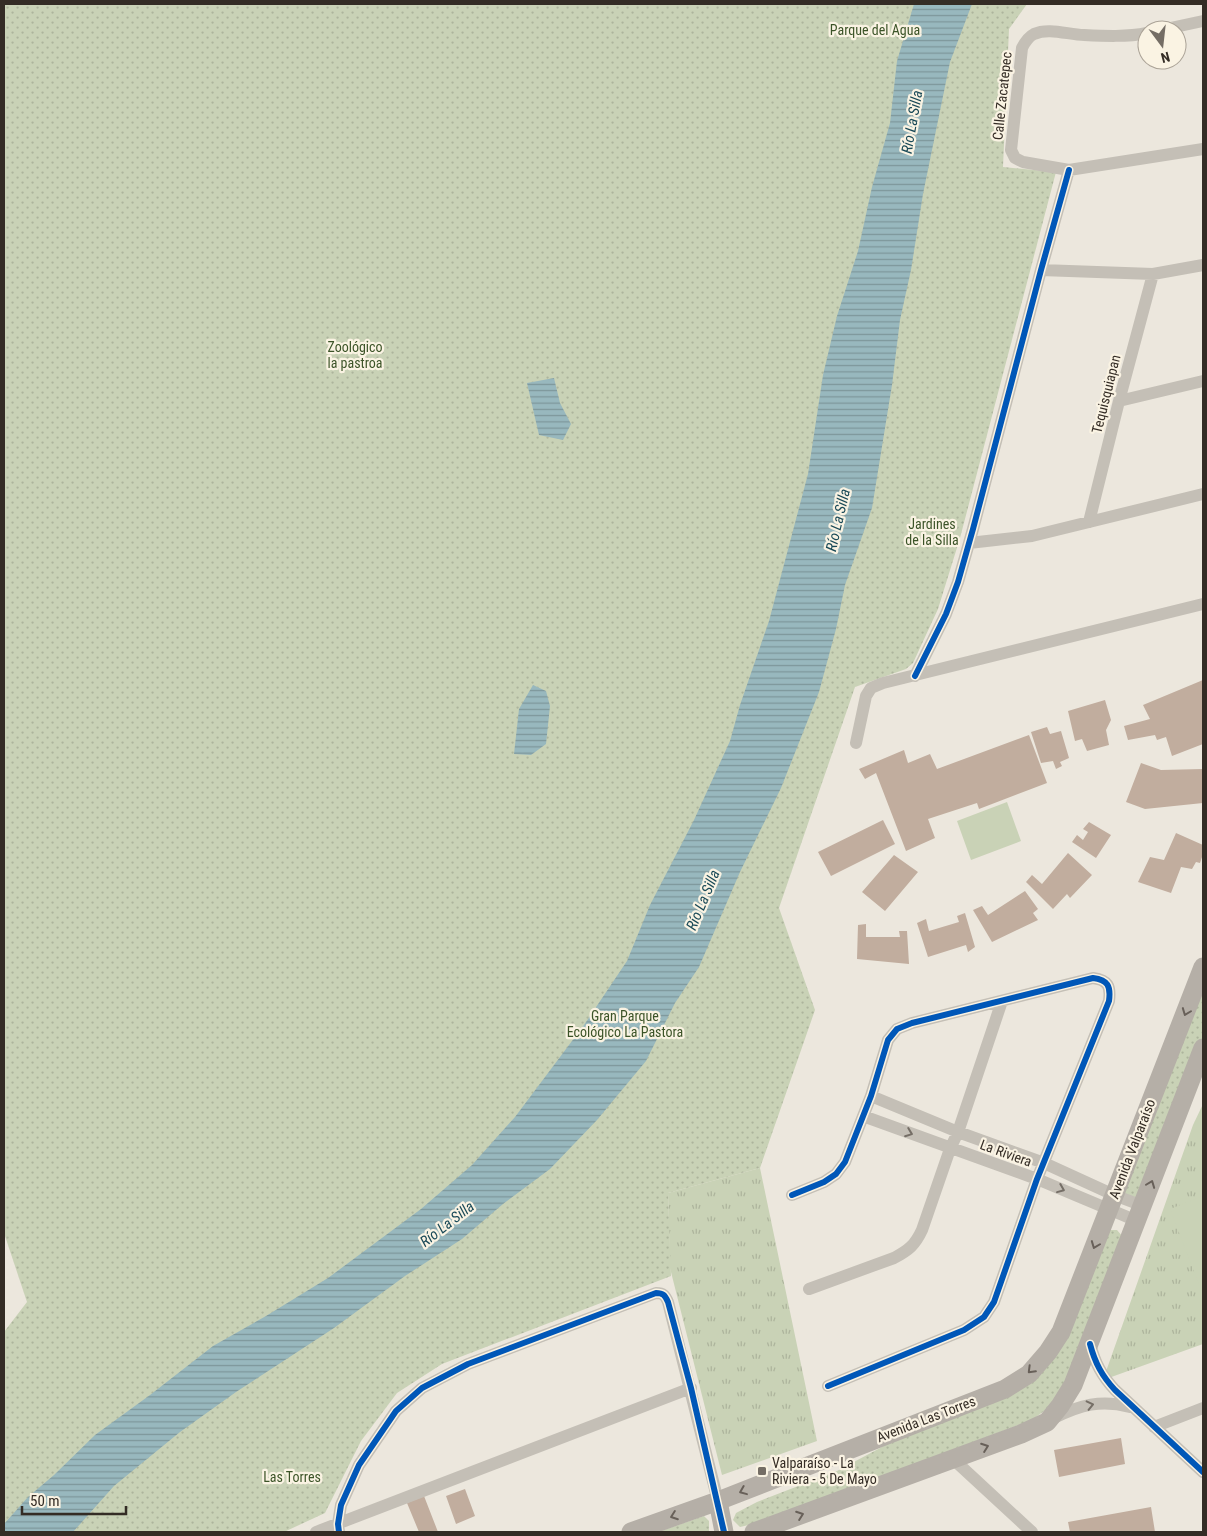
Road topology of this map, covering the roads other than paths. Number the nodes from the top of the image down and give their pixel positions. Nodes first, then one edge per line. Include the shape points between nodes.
1 (1203, 21) edge
2 (1187, 24) edge
3 (1137, 34) edge
4 (1203, 149) edge
5 (1069, 170) junction
6 (1203, 265) edge
7 (1041, 270) junction
8 (1153, 274) junction
9 (1203, 381) edge
10 (1119, 401) junction
11 (1203, 494) edge
12 (1090, 522) junction
13 (969, 543) junction
14 (1203, 604) edge
15 (915, 676) junction
16 (856, 743) dead end
17 (1203, 966) edge
18 (1002, 1001) junction
19 (1203, 1048) edge
20 (871, 1096) junction
21 (863, 1116) junction
22 (958, 1132) junction
23 (950, 1149) junction
24 (1044, 1164) junction
25 (1037, 1180) junction
26 (792, 1195) dead end
27 (1111, 1203) junction
28 (1140, 1213) junction
29 (808, 1289) dead end
30 (1061, 1332) joint
31 (1090, 1344) junction
32 (828, 1386) dead end
33 (691, 1388) junction
34 (1203, 1408) edge
35 (1135, 1409) junction
36 (1047, 1422) junction
37 (1154, 1427) junction
38 (953, 1458) junction
39 (1203, 1472) edge
40 (718, 1501) junction
41 (339, 1528) edge
42 (316, 1532) edge
43 (631, 1532) edge
44 (724, 1532) edge
45 (754, 1532) edge
46 (1032, 1532) edge

1 - 2 street
3 - 5 street, Calle Zacatepec via 1084,35 1045,31 1028,38 1022,48 1011,150 1022,162
4 - 5 street
5 - 7 street
6 - 8 street
7 - 8 street
7 - 13 street
8 - 10 street, Tequisquiapan
9 - 10 street
10 - 12 street, Tequisquiapan
11 - 12 street
12 - 13 street via 1032,536
13 - 15 street via 946,614
14 - 15 street
15 - 16 street via 871,688 866,696
17 -> 27 main road, Avenida Valparaíso
18 - 20 street via 898,1029 888,1040
18 - 22 street
18 - 24 street via 1093,978 1103,979 1108,985 1109,1001
28 -> 19 main road
20 - 21 street
20 - 22 street, La Riviera
21 -> 23 street, La Riviera
21 - 26 street via 845,1162 836,1174
22 - 23 street
22 - 24 street, La Riviera
23 - 25 street, La Riviera
23 - 29 street via 917,1242 894,1258
24 - 25 street
24 - 27 street, La Riviera
25 -> 27 street, La Riviera
25 - 32 street via 994,1302 984,1317 964,1330
27 - 28 street, La Riviera
27 -> 30 main road, Avenida Valparaíso
28 - 31 main road
30 -> 40 main road, Avenida Las Torres via 1029,1374 1005,1389
31 - 35 street via 1103,1376
31 - 36 main road via 1073,1385
33 - 40 street
33 - 41 street
33 - 41 street via 668,1302 662,1293 646,1296 468,1364 422,1388 396,1411 359,1464 341,1505
34 - 37 street
36 -> 35 street via 1073,1408 1097,1403 1116,1403
35 - 37 street
38 -> 36 main road
37 - 39 street
45 -> 38 main road
38 - 46 street
40 -> 43 main road, Avenida Las Torres
40 - 44 main road
41 - 42 street

